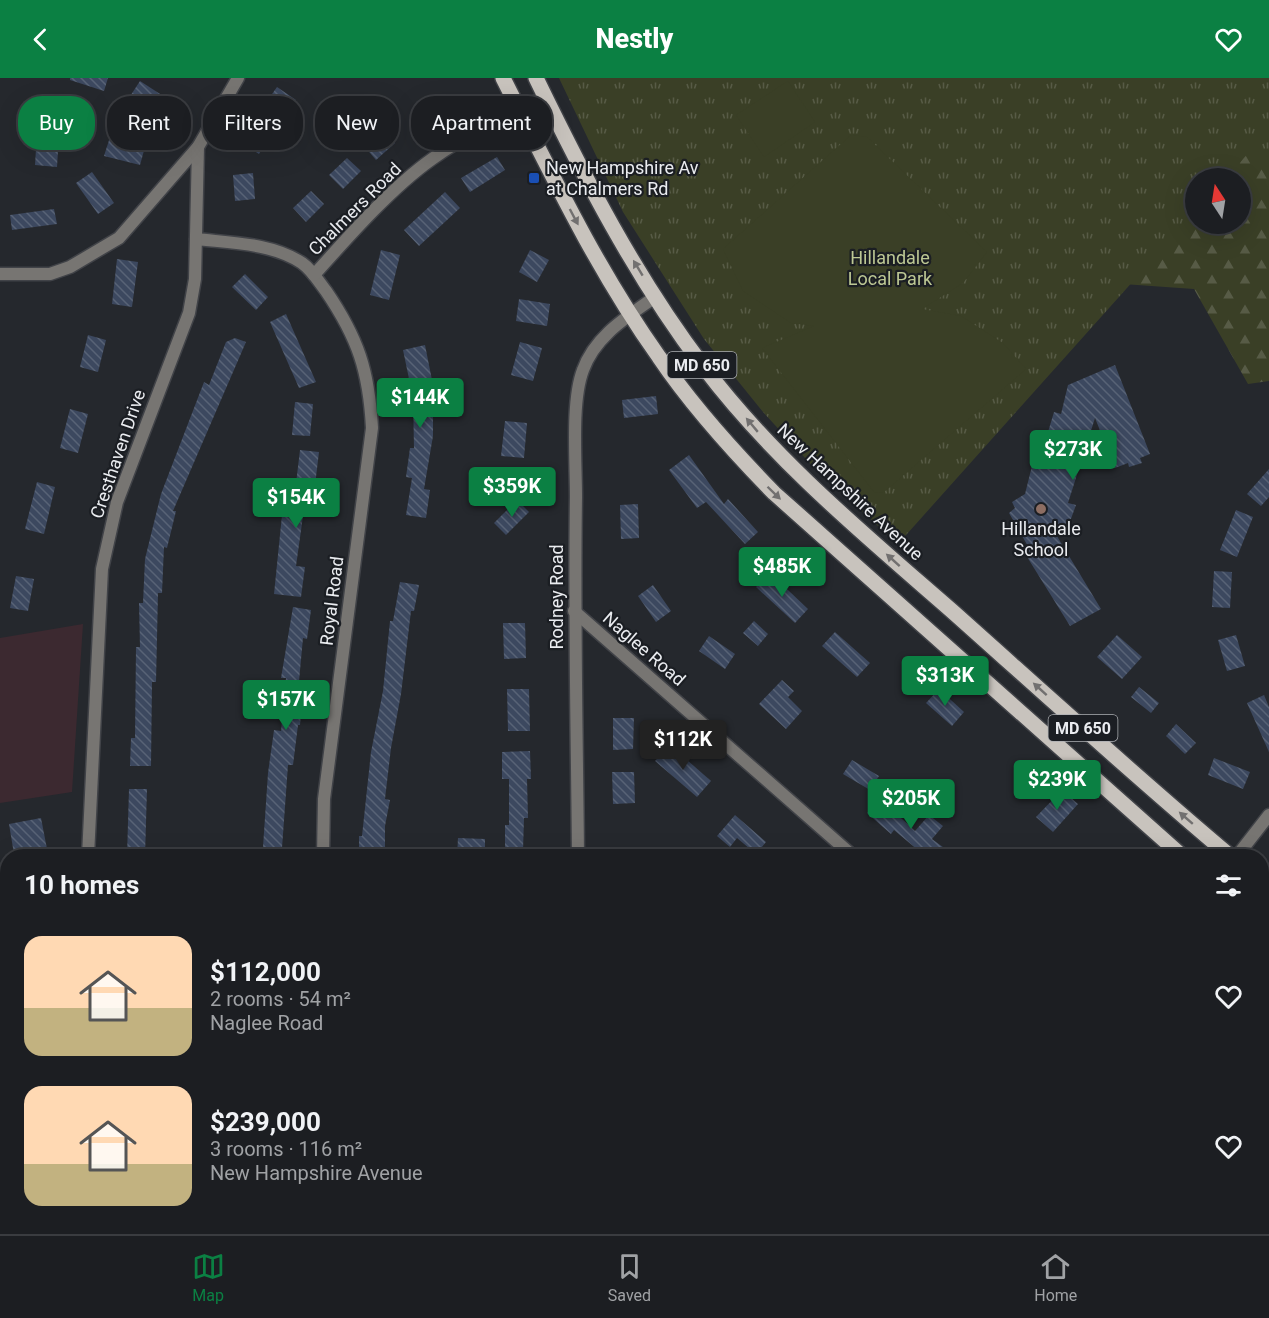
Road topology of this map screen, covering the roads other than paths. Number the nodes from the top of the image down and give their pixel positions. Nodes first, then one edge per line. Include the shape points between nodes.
1 (238, 78) edge
2 (503, 78) edge
3 (536, 78) edge
4 (512, 96) edge
5 (545, 96) edge
6 (552, 111) edge
7 (198, 147) junction
8 (447, 150) edge
9 (540, 150) edge
10 (196, 239) junction
11 (0, 274) edge
12 (314, 274) junction
13 (655, 297) junction
14 (630, 315) junction
15 (574, 611) junction
16 (1269, 815) edge
17 (88, 849) edge
18 (323, 849) edge
19 (578, 849) edge
20 (845, 849) edge
21 (1174, 849) edge
22 (1222, 849) edge
23 (1242, 849) edge

1 - 7 street, Cresthaven Drive
2 - 4 main road, MD 650
3 - 5 main road, New Hampshire Avenue / MD 650
13 -> 6 main road, New Hampshire Avenue / MD 650 via 594,194
7 - 10 street, Cresthaven Drive
7 - 11 street via 119,238 70,267 50,274
8 - 12 street, Chalmers Road via 358,226
9 -> 14 main road, MD 650
10 - 12 street, Royal Road via 262,247 302,263
10 - 17 street, Cresthaven Drive via 189,313 117,502 102,569
12 - 18 street, Royal Road via 347,322 357,345 370,391 372,428 324,799
13 - 14 street, Rodney Road
22 -> 13 main road, New Hampshire Avenue / MD 650 via 834,507 760,434 704,367
14 - 15 street, Rodney Road via 611,329 582,371 577,409
14 -> 21 main road, MD 650 via 695,404 774,494
15 - 19 street, Rodney Road
15 - 20 street, Naglee Road
16 - 23 street

